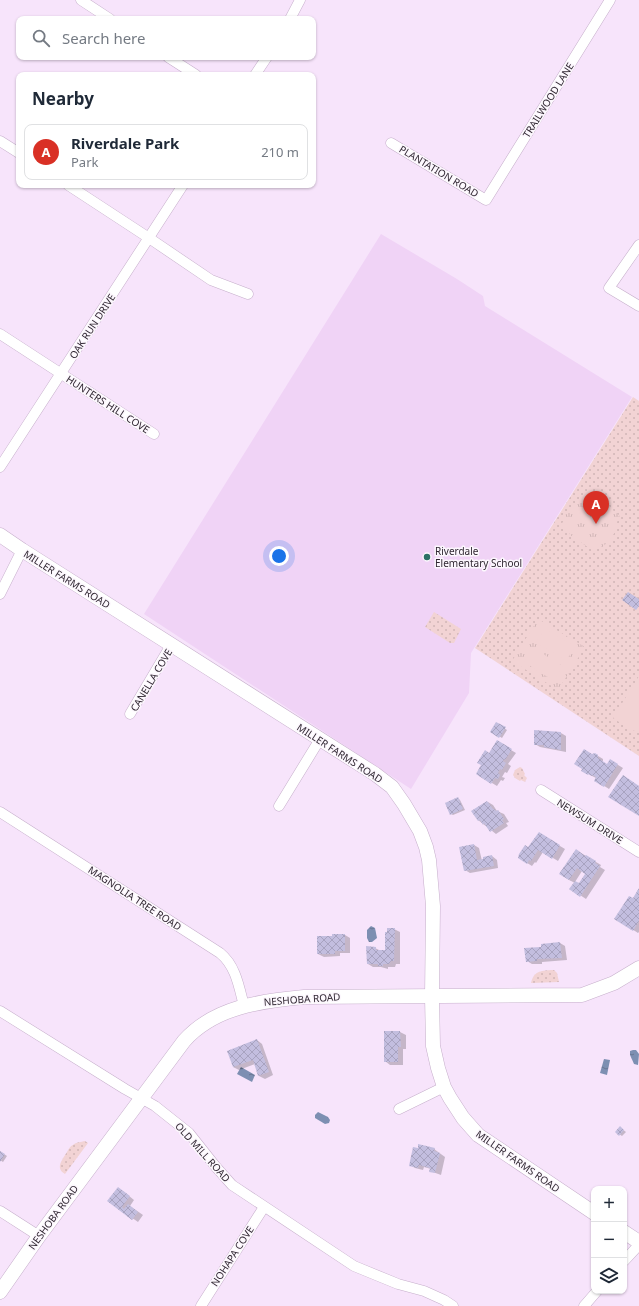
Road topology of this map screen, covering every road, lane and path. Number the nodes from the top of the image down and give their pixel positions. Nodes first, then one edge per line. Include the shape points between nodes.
1 (81, 0) edge
2 (300, 0) edge
3 (610, 0) edge
4 (105, 16) edge
5 (292, 16) edge
6 (173, 60) edge
7 (265, 60) edge
8 (191, 72) edge
9 (257, 72) edge
10 (0, 141) edge
11 (391, 143) dead end
12 (16, 151) edge
13 (73, 188) edge
14 (181, 188) edge
15 (486, 200) joint
16 (149, 238) junction
17 (639, 245) edge
18 (248, 294) dead end
19 (639, 306) edge
20 (0, 334) edge
21 (61, 374) junction
22 (154, 434) dead end
23 (0, 467) edge
24 (0, 535) edge
25 (22, 550) junction
26 (0, 594) edge
27 (171, 645) junction
28 (130, 714) dead end
29 (320, 739) junction
30 (541, 790) dead end
31 (279, 806) dead end
32 (0, 812) edge
33 (639, 852) edge
34 (639, 968) edge
35 (432, 997) junction
36 (244, 1006) junction
37 (0, 1011) edge
38 (444, 1087) junction
39 (141, 1098) junction
40 (399, 1109) dead end
41 (264, 1207) junction
42 (0, 1211) edge
43 (591, 1211) edge
44 (627, 1234) edge
45 (39, 1236) junction
46 (639, 1242) edge
47 (639, 1245) edge
48 (627, 1258) edge
49 (0, 1292) edge
50 (594, 1294) edge
51 (200, 1306) edge
52 (453, 1306) edge
53 (584, 1306) edge

1 - 4 street
2 - 5 street
3 - 15 street, TRAILWOOD LANE
6 - 8 street
7 - 9 street
10 - 12 street
11 - 15 street, PLANTATION ROAD
13 - 16 street
14 - 16 street, OAK RUN DRIVE
16 - 18 street via 211,280
16 - 21 street, OAK RUN DRIVE
17 - 19 street via 610,288
20 - 21 street, HUNTERS HILL COVE
21 - 22 street, HUNTERS HILL COVE
21 - 23 street, OAK RUN DRIVE
24 - 25 street, MILLER FARMS ROAD
25 - 26 street
25 - 27 street, MILLER FARMS ROAD
27 - 28 street, CANELLA COVE
27 - 29 street, MILLER FARMS ROAD
29 - 31 street
29 - 35 street, MILLER FARMS ROAD via 392,787 420,831 429,860 432,887
30 - 33 street, NEWSUM DRIVE
32 - 36 street, MAGNOLIA TREE ROAD via 220,953 234,971
34 - 35 street, NESHOBA ROAD via 614,984 582,995
35 - 36 street, NESHOBA ROAD via 304,997 269,1000
35 - 38 street, MILLER FARMS ROAD via 433,1046
36 - 39 street, NESHOBA ROAD via 208,1021 190,1034
37 - 39 street, OLD MILL ROAD
38 - 40 street
38 - 43 street, MILLER FARMS ROAD via 463,1118 478,1135
39 - 41 street, OLD MILL ROAD via 178,1123 199,1144 227,1180
39 - 45 street, NESHOBA ROAD
41 - 51 street, NOHAPA COVE
41 - 52 street, OLD MILL ROAD via 354,1266 398,1284 424,1291
42 - 45 street
44 - 46 street
45 - 49 street, NESHOBA ROAD
47 - 48 street
50 - 53 street

